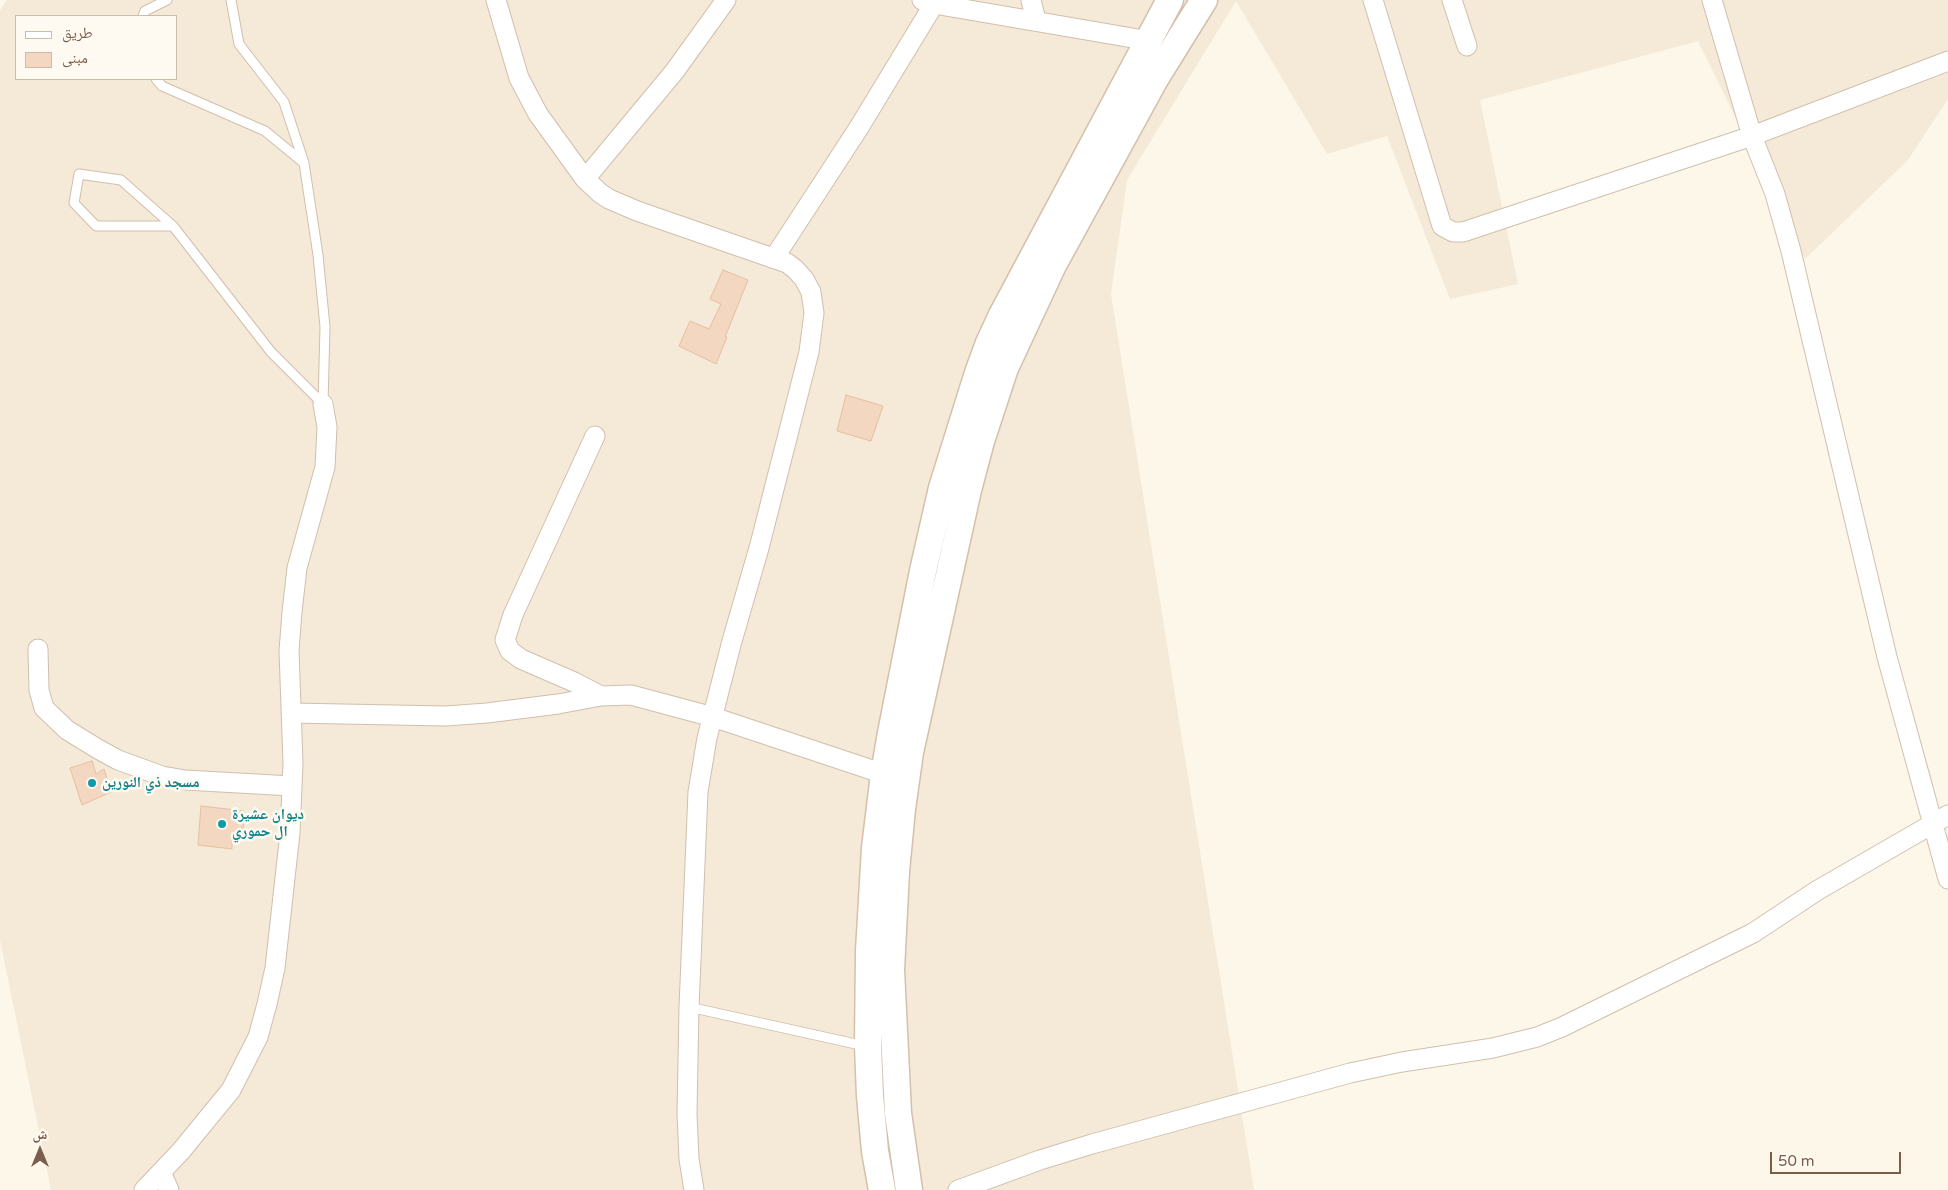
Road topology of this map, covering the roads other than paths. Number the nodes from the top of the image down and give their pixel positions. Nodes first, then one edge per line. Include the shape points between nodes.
1 (167, 0) edge
2 (231, 0) edge
3 (496, 0) edge
4 (726, 0) edge
5 (1031, 0) edge
6 (1170, 0) edge
7 (1204, 0) edge
8 (1372, 0) edge
9 (1452, 0) edge
10 (1712, 0) edge
11 (928, 2) edge
12 (144, 15) edge
13 (1036, 21) junction
14 (1150, 41) junction
15 (1467, 46) dead end
16 (1948, 61) edge
17 (157, 80) edge
18 (1752, 136) junction
19 (304, 163) junction
20 (586, 179) junction
21 (173, 226) junction
22 (774, 258) junction
23 (323, 404) junction
24 (595, 436) dead end
25 (38, 649) dead end
26 (602, 696) junction
27 (290, 713) junction
28 (712, 717) junction
29 (884, 774) junction
30 (292, 786) junction
31 (1941, 820) edge
32 (1948, 879) edge
33 (689, 1007) junction
34 (868, 1046) junction
35 (161, 1172) junction
36 (144, 1190) edge
37 (169, 1190) edge
38 (694, 1190) edge
39 (882, 1190) edge
40 (908, 1190) edge
41 (958, 1190) edge

1 - 12 lane via 145,11
2 - 19 lane via 239,44 284,102
3 - 20 street via 519,78 538,114
4 - 20 street via 674,72
5 - 13 street
6 - 14 main road
7 - 40 main road via 1156,78 1053,265 1005,368 980,441 910,752 902,809 891,970 898,1113
8 - 18 street via 1442,226 1449,232 1463,232
9 - 15 street
10 - 18 street
11 - 13 street
11 - 22 street via 858,129
13 - 14 street
14 - 29 main road via 1002,315 978,373 942,488
16 - 18 street
17 - 19 lane via 162,86 265,131
18 - 31 street via 1774,189 1791,251 1890,666
19 - 23 lane via 325,328
20 - 22 street via 600,193 620,205
21 - 21 lane via 120,180 79,174 74,203 96,226
21 - 23 lane via 271,352
22 - 28 street via 795,269 804,279 811,292 813,329 759,548
23 - 27 street via 327,427 325,467 298,568 292,612
24 - 26 street via 513,615 505,640 510,651 521,659
25 - 30 street via 39,690 44,708 66,730 105,752 141,768 185,780
26 - 27 street via 446,716
26 - 28 street via 631,695
27 - 30 street
28 - 29 street
28 - 33 street via 698,792
29 - 34 main road via 869,942
30 - 35 street via 275,968 258,1037 231,1090
31 - 32 street
31 - 41 street via 1818,890 1753,933 1537,1037 1350,1073 1092,1144
33 - 34 lane
33 - 38 street via 688,1131
34 - 39 main road via 875,1151
35 - 36 street
35 - 37 street

